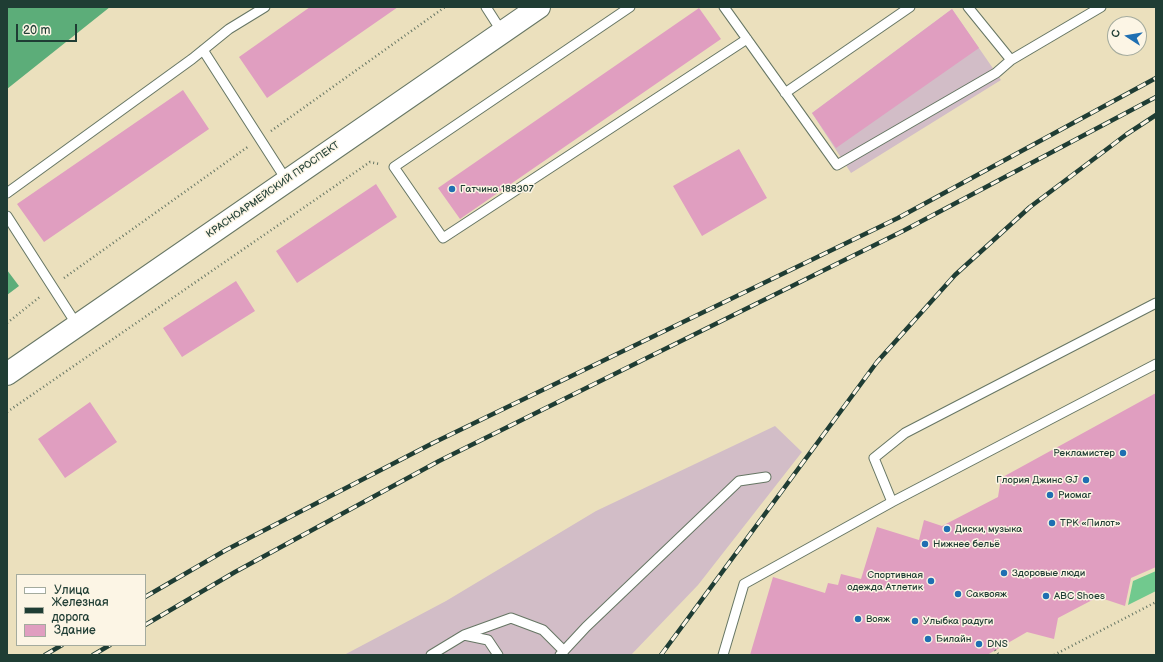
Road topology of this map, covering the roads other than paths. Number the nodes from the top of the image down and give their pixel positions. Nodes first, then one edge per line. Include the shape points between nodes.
1 (265, 7) edge
2 (486, 7) edge
3 (539, 7) edge
4 (630, 7) edge
5 (724, 7) edge
6 (910, 7) edge
7 (968, 7) edge
8 (1101, 7) edge
9 (502, 32) junction
10 (747, 39) junction
11 (203, 50) junction
12 (1012, 60) junction
13 (785, 93) junction
14 (287, 180) junction
15 (7, 193) edge
16 (7, 216) edge
17 (1156, 304) edge
18 (77, 325) junction
19 (1156, 364) edge
20 (7, 374) edge
21 (766, 477) dead end
22 (892, 502) junction
23 (464, 635) junction
24 (562, 653) edge
25 (431, 655) edge
26 (498, 655) edge
27 (723, 655) edge

1 - 11 lane via 229,29
2 - 9 lane
3 - 9 main road, КРАСНОАРМЕЙСКИЙ ПРОСПЕКТ
4 - 10 lane via 394,166 443,238
5 - 10 lane
6 - 13 lane
7 - 12 lane
8 - 12 lane
9 - 14 main road, КРАСНОАРМЕЙСКИЙ ПРОСПЕКТ
10 - 13 lane
11 - 14 lane
11 - 15 lane
12 - 13 lane via 996,73 837,164
14 - 18 main road, КРАСНОАРМЕЙСКИЙ ПРОСПЕКТ
16 - 18 lane
17 - 22 lane via 905,433 874,458
18 - 20 main road, КРАСНОАРМЕЙСКИЙ ПРОСПЕКТ
19 - 22 lane
21 - 24 lane via 739,481
22 - 27 lane via 744,584
23 - 24 lane via 512,618 543,630
23 - 25 lane
23 - 26 lane via 488,640

